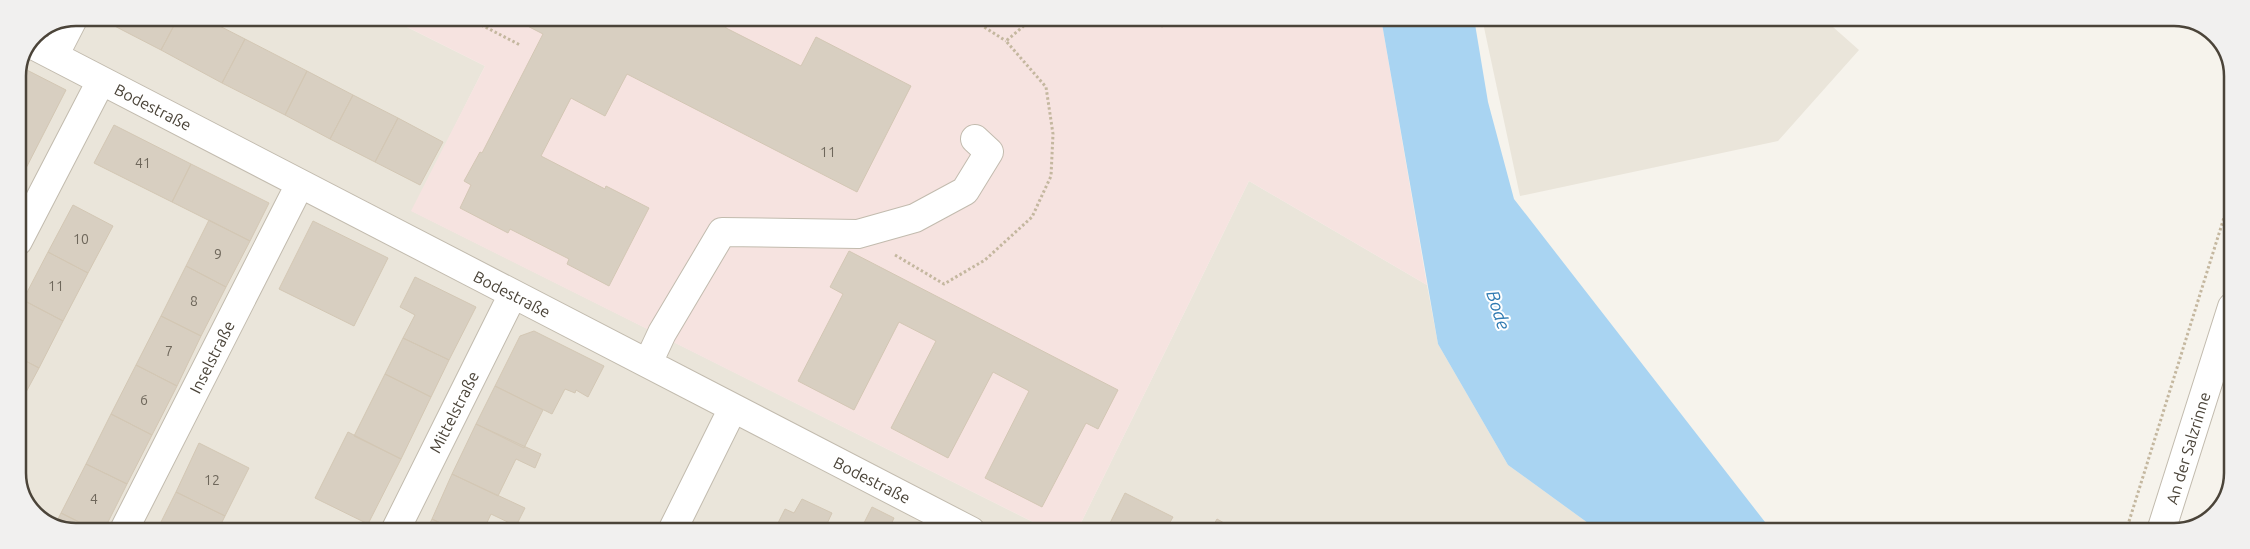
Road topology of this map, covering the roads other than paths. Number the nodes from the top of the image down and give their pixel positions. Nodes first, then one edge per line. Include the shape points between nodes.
1 (64, 28) edge
2 (42, 50) edge
3 (101, 81) junction
4 (976, 139) dead end
5 (300, 184) junction
6 (26, 226) edge
7 (514, 294) junction
8 (2224, 332) edge
9 (648, 363) junction
10 (733, 408) junction
11 (128, 523) edge
12 (399, 523) edge
13 (676, 523) edge
14 (956, 523) edge
15 (2164, 523) edge

1 - 2 street, Bodestraße
2 - 3 street, Bodestraße
3 - 5 street, Bodestraße
3 - 6 street
4 - 9 street via 989,152 965,190 915,218 858,234 722,232 662,333
5 - 7 street, Bodestraße
5 - 11 street, Inselstraße
7 - 9 street, Bodestraße
7 - 12 street, Mittelstraße
8 - 15 street, An der Salzrinne
9 - 10 street, Bodestraße
10 - 13 street
10 - 14 street, Bodestraße

